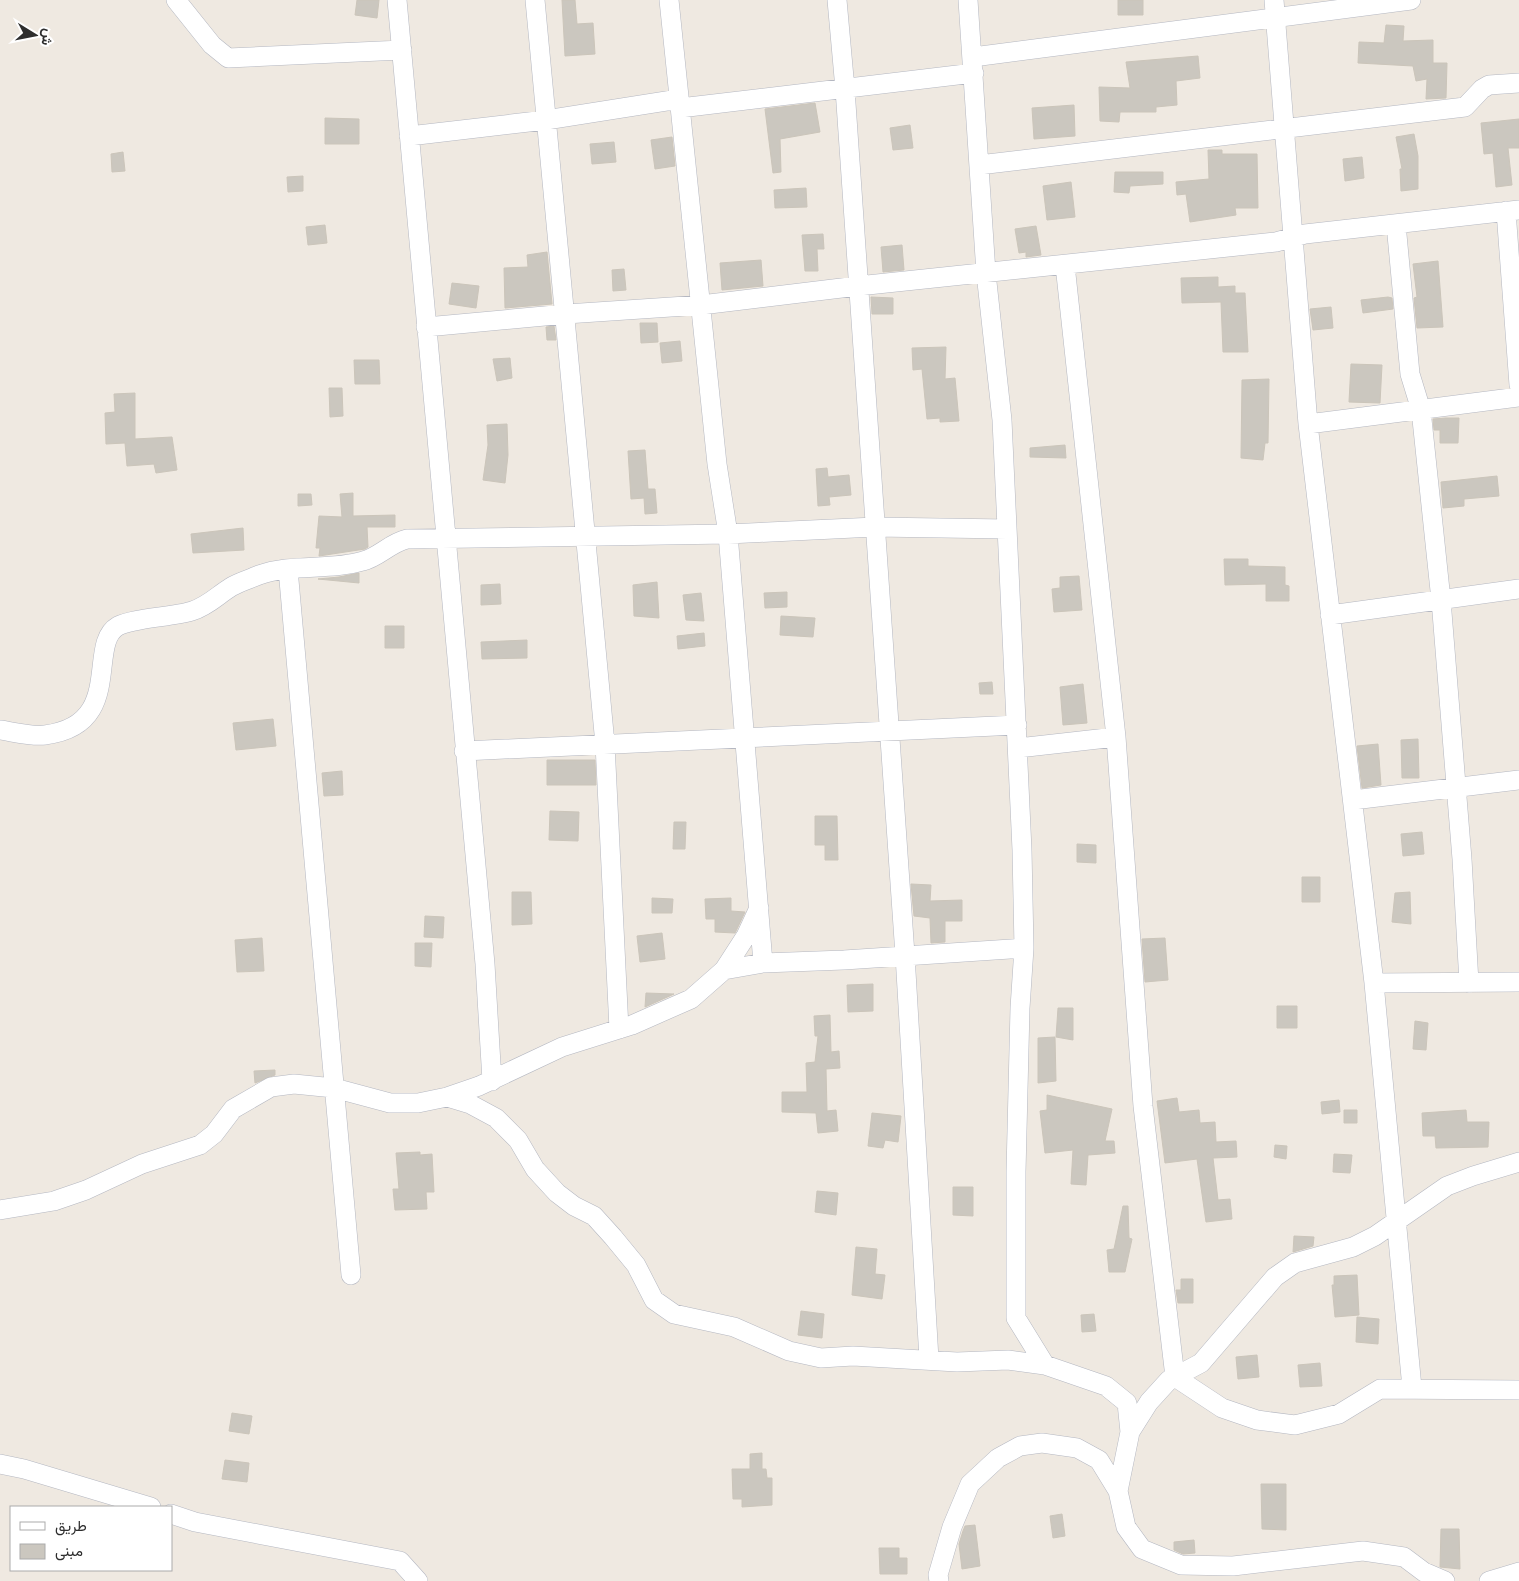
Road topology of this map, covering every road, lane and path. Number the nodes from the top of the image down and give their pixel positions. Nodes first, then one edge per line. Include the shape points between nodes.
1 (176, 0) edge
2 (397, 0) edge
3 (534, 0) edge
4 (669, 0) edge
5 (837, 0) edge
6 (968, 0) edge
7 (1411, 0) edge
8 (1275, 8) edge
9 (402, 50) junction
10 (973, 65) junction
11 (1519, 83) edge
12 (845, 89) junction
13 (680, 104) junction
14 (546, 120) junction
15 (1284, 129) junction
16 (409, 136) junction
17 (980, 165) junction
18 (1513, 211) edge
19 (1396, 224) junction
20 (1292, 236) junction
21 (1065, 265) junction
22 (986, 273) junction
23 (858, 286) junction
24 (701, 304) junction
25 (566, 314) junction
26 (426, 327) junction
27 (1519, 385) edge
28 (1519, 397) edge
29 (1421, 410) junction
30 (1308, 424) junction
31 (875, 527) junction
32 (1007, 529) junction
33 (728, 534) junction
34 (586, 535) junction
35 (446, 540) junction
36 (288, 569) junction
37 (1519, 589) edge
38 (1441, 600) junction
39 (1330, 615) junction
40 (1017, 725) junction
41 (0, 730) edge
42 (889, 732) junction
43 (1116, 736) junction
44 (745, 738) junction
45 (606, 744) junction
46 (1018, 748) junction
47 (464, 751) junction
48 (1519, 780) edge
49 (1456, 786) junction
50 (1353, 800) junction
51 (759, 907) junction
52 (1024, 948) junction
53 (905, 955) junction
54 (763, 963) junction
55 (724, 970) junction
56 (1519, 982) edge
57 (1374, 983) junction
58 (1469, 983) junction
59 (619, 1029) junction
60 (492, 1080) junction
61 (334, 1088) junction
62 (447, 1097) junction
63 (1519, 1162) edge
64 (0, 1210) edge
65 (1396, 1221) junction
66 (351, 1275) dead end
67 (929, 1359) junction
68 (1045, 1365) junction
69 (1175, 1377) junction
70 (1412, 1388) junction
71 (1519, 1390) edge
72 (1130, 1432) junction
73 (0, 1464) edge
74 (1118, 1491) junction
75 (147, 1506) edge
76 (172, 1514) edge
77 (1519, 1572) edge
78 (418, 1581) edge
79 (939, 1581) edge
80 (1444, 1581) edge
81 (1484, 1581) edge
82 (1489, 1581) edge

1 - 9 street via 212,45 228,58
2 - 9 street
3 - 14 street
4 - 13 street
5 - 12 street
6 - 10 street
7 - 8 street
8 - 10 street
8 - 15 street
9 - 16 street
10 - 12 street
10 - 17 street
11 - 15 street via 1489,85 1465,107
12 - 13 street
12 - 23 street
13 - 14 street
13 - 24 street
14 - 16 street
14 - 25 street
15 - 17 street
15 - 20 street
16 - 26 street
17 - 22 street
18 - 19 street
18 - 27 street
19 - 20 street
19 - 29 street via 1410,374
20 - 21 street via 1276,242
20 - 30 street
21 - 22 street
21 - 43 street
22 - 23 street
22 - 32 street via 1002,420
23 - 24 street
23 - 31 street
24 - 25 street
24 - 33 street via 717,464
25 - 26 street
25 - 34 street
26 - 35 street
28 - 29 street
29 - 30 street
29 - 38 street
30 - 39 street
31 - 32 street
31 - 33 street
31 - 42 street
32 - 40 street
33 - 34 street
33 - 44 street
34 - 35 street
34 - 45 street
35 - 36 street via 407,539 363,562
35 - 47 street
36 - 41 street via 276,569 232,586 192,611 119,626 109,637 96,702 83,720 44,736
36 - 61 street
37 - 38 street
38 - 39 street
38 - 49 street
39 - 50 street
40 - 42 street
40 - 46 street
42 - 44 street
42 - 53 street
43 - 46 street
43 - 69 street via 1143,1106
44 - 45 street
44 - 51 street
45 - 47 street
45 - 59 street
46 - 52 street
47 - 60 street via 485,964
48 - 49 street
49 - 50 street
49 - 58 street
50 - 57 street
51 - 54 street
51 - 55 street via 746,936
52 - 53 street
52 - 68 street via 1016,1172 1016,1318
53 - 54 street
53 - 67 street
54 - 55 street
55 - 59 street via 690,999
56 - 58 street
57 - 58 street
57 - 65 street
59 - 60 street via 562,1047
60 - 62 street
61 - 62 street via 390,1102 418,1103
61 - 64 street via 294,1084 271,1087 233,1109 214,1134 200,1145 142,1164 54,1201
61 - 66 street
62 - 67 street via 470,1104 496,1118 518,1140 535,1169 557,1193 594,1216 614,1238 636,1266 654,1300 674,1314 734,1327 789,1351 821,1358
63 - 65 street via 1447,1186
65 - 69 street via 1354,1247 1295,1263 1275,1277 1201,1363
65 - 70 street
67 - 68 street via 957,1362 1008,1360
68 - 72 street via 1106,1386 1127,1403
69 - 70 street via 1222,1408 1257,1420 1295,1425 1339,1414 1380,1388
69 - 72 street via 1149,1402
70 - 71 street
72 - 74 street
73 - 75 street
74 - 79 street via 1099,1460 1077,1448 1042,1442 1020,1446 998,1458 970,1484 952,1527
74 - 80 street via 1126,1527 1142,1550 1181,1565 1233,1566 1363,1551 1404,1557 1424,1572
76 - 78 street via 195,1522 400,1561
77 - 82 street
81 - 82 street

